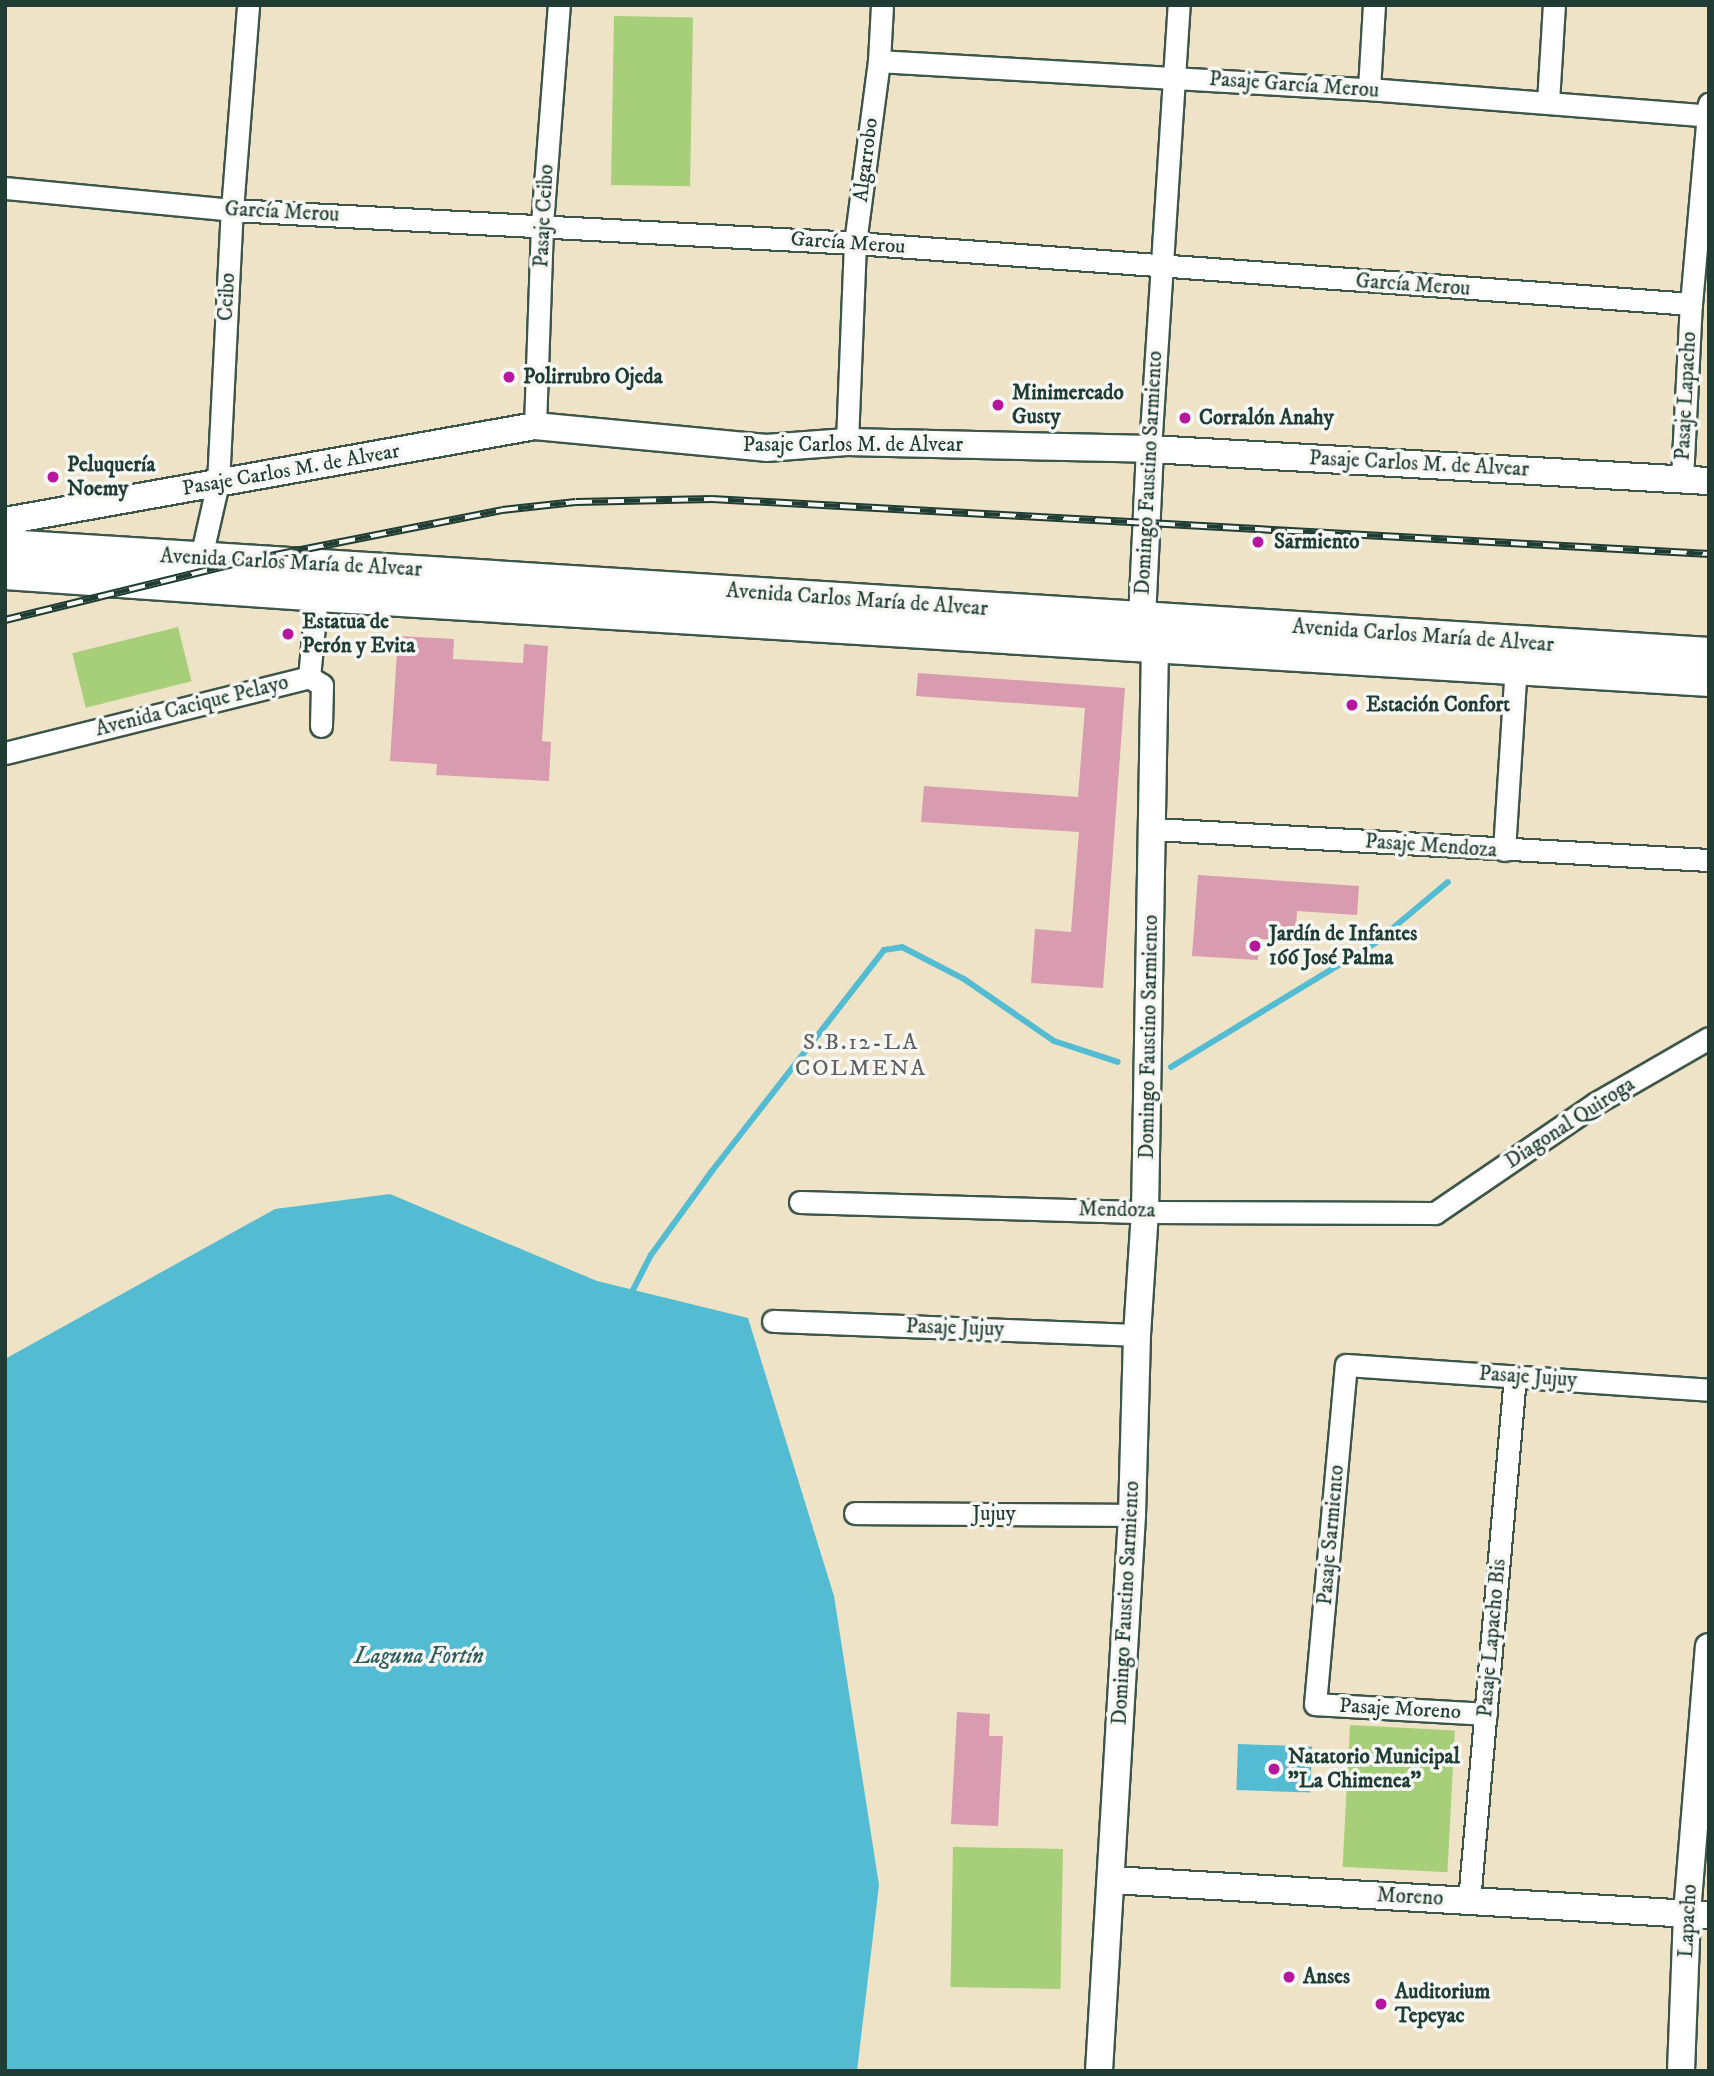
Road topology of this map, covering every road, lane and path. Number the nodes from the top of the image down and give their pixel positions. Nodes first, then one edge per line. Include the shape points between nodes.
1 (248, 5) edge
2 (559, 5) edge
3 (883, 5) edge
4 (1179, 5) edge
5 (1374, 5) edge
6 (1554, 5) edge
7 (878, 61) junction
8 (1174, 77) junction
9 (1369, 89) junction
10 (1548, 102) junction
11 (1708, 112) edge
12 (5, 188) edge
13 (232, 209) junction
14 (542, 224) junction
15 (855, 243) junction
16 (1160, 267) junction
17 (1691, 304) junction
18 (535, 426) junction
19 (847, 442) junction
20 (1150, 449) junction
21 (1682, 479) junction
22 (1709, 481) edge
23 (218, 483) junction
24 (5, 521) edge
25 (5, 546) edge
26 (205, 571) junction
27 (5, 572) edge
28 (318, 579) junction
29 (1148, 631) junction
30 (1709, 654) edge
31 (1516, 666) junction
32 (309, 677) junction
33 (1709, 679) edge
34 (321, 726) dead end
35 (5, 753) edge
36 (1154, 829) junction
37 (1504, 850) junction
38 (1709, 860) edge
39 (1709, 1038) edge
40 (800, 1202) dead end
41 (1145, 1212) junction
42 (1435, 1213) joint
43 (773, 1321) dead end
44 (1137, 1335) junction
45 (1346, 1365) joint
46 (1515, 1376) junction
47 (1709, 1390) edge
48 (855, 1513) dead end
49 (1132, 1515) junction
50 (1709, 1647) edge
51 (1315, 1704) joint
52 (1486, 1714) junction
53 (1112, 1880) junction
54 (1469, 1900) junction
55 (1698, 1914) edge
56 (1098, 2071) edge
57 (1681, 2071) edge

1 - 13 street, Ceibo
2 - 14 street, Pasaje Ceibo
3 - 7 street, Algarrobo
4 - 8 street, Domingo Faustino Sarmiento
5 - 9 street
6 - 10 street
7 - 8 street, Pasaje García Merou
7 - 15 street, Algarrobo
8 - 9 street, Pasaje García Merou
8 - 16 street, Domingo Faustino Sarmiento
9 - 10 street, Pasaje García Merou
10 - 11 street, Pasaje García Merou
11 - 17 street, Pasaje Lapacho
12 - 13 street, García Merou
13 - 14 street, García Merou
13 - 23 street, Ceibo
14 - 15 street, García Merou
14 - 18 street, Pasaje Ceibo
15 - 16 street, García Merou
15 - 19 street, Algarrobo
16 - 17 street, García Merou
16 - 20 street, Domingo Faustino Sarmiento
17 - 21 street, Pasaje Lapacho
18 - 19 street, Pasaje Carlos M. de Alvear via 766,448
18 - 23 street, Pasaje Carlos M. de Alvear
19 - 20 street, Pasaje Carlos M. de Alvear
20 - 21 street, Pasaje Carlos M. de Alvear
20 - 29 street, Domingo Faustino Sarmiento
21 - 22 street, Pasaje Carlos M. de Alvear
23 - 24 street, Pasaje Carlos M. de Alvear
23 - 26 street, Ceibo
25 - 26 main road, Avenida Carlos María de Alvear
26 - 27 main road, Avenida Carlos María de Alvear
26 - 28 main road, Avenida Carlos María de Alvear
28 - 29 main road, Avenida Carlos María de Alvear
28 - 32 street, Avenida Cacique Pelayo
29 - 30 main road, Avenida Carlos María de Alvear
29 - 31 main road, Avenida Carlos María de Alvear
29 - 36 street, Domingo Faustino Sarmiento
31 - 33 main road, Avenida Carlos María de Alvear
31 - 37 street
32 - 34 street via 322,685
32 - 35 street, Avenida Cacique Pelayo
36 - 37 street, Pasaje Mendoza
36 - 41 street, Domingo Faustino Sarmiento
37 - 38 street, Pasaje Mendoza
39 - 42 street, Diagonal Quiroga via 1596,1103
40 - 41 street, Mendoza
41 - 42 street, Mendoza
41 - 44 street, Domingo Faustino Sarmiento
43 - 44 street, Pasaje Jujuy
44 - 49 street, Domingo Faustino Sarmiento
45 - 46 street, Pasaje Jujuy
45 - 51 street, Pasaje Sarmiento
46 - 47 street, Pasaje Jujuy
46 - 52 street, Pasaje Lapacho Bis
48 - 49 street, Jujuy
49 - 53 street, Domingo Faustino Sarmiento
50 - 55 street, Lapacho
51 - 52 street, Pasaje Moreno
52 - 54 street, Pasaje Lapacho Bis
53 - 54 street, Moreno
53 - 56 street, Domingo Faustino Sarmiento
54 - 55 street, Moreno
55 - 57 street, Lapacho

